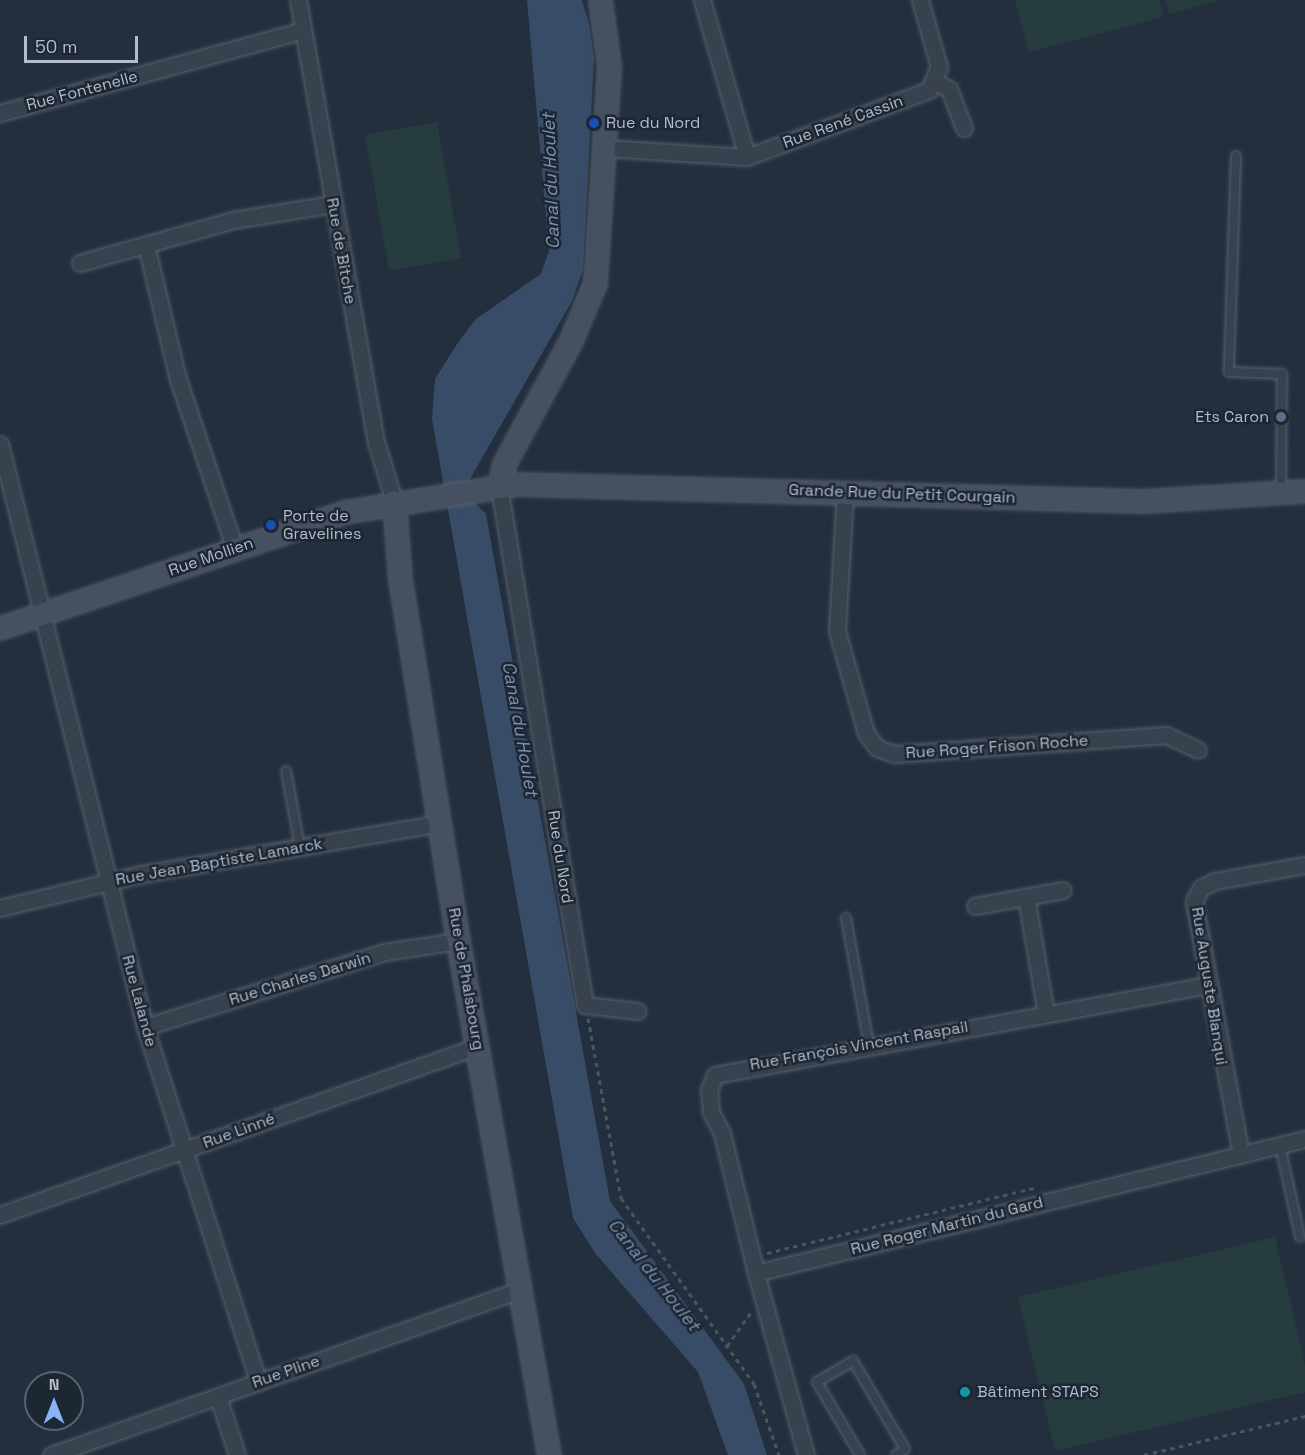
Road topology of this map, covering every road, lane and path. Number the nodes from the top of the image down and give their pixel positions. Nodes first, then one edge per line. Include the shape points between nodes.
1 (298, 0) edge
2 (600, 0) edge
3 (702, 0) edge
4 (920, 0) edge
5 (303, 30) junction
6 (936, 82) junction
7 (0, 113) edge
8 (964, 128) dead end
9 (604, 148) junction
10 (1236, 156) dead end
11 (747, 157) junction
12 (333, 204) junction
13 (146, 245) junction
14 (80, 263) dead end
15 (0, 444) edge
16 (499, 486) junction
17 (475, 489) joint
18 (1305, 491) edge
19 (845, 492) junction
20 (1281, 492) junction
21 (394, 501) junction
22 (235, 549) junction
23 (40, 614) junction
24 (0, 628) edge
25 (1198, 750) dead end
26 (286, 771) dead end
27 (439, 823) junction
28 (300, 847) junction
29 (1305, 865) edge
30 (108, 881) junction
31 (1063, 890) dead end
32 (1026, 897) junction
33 (975, 906) dead end
34 (0, 908) edge
35 (846, 918) dead end
36 (458, 941) junction
37 (1208, 985) junction
38 (585, 1005) junction
39 (638, 1011) dead end
40 (1046, 1014) junction
41 (145, 1027) junction
42 (869, 1044) junction
43 (478, 1046) junction
44 (1305, 1139) edge
45 (1280, 1145) junction
46 (181, 1151) junction
47 (1241, 1155) junction
48 (1041, 1186) dead end
49 (0, 1215) edge
50 (1300, 1237) dead end
51 (752, 1256) junction
52 (756, 1273) junction
53 (520, 1290) junction
54 (752, 1298) dead end
55 (727, 1346) junction
56 (258, 1382) junction
57 (218, 1396) junction
58 (1305, 1416) edge
59 (1163, 1453) edge
60 (51, 1455) edge
61 (237, 1455) edge
62 (549, 1455) edge
63 (779, 1455) edge
64 (806, 1455) edge
65 (860, 1455) edge
66 (896, 1455) edge
67 (1144, 1455) edge

1 - 5 street, Rue de Bitche
2 - 9 street, Rue du Nord via 609,54
3 - 11 street
4 - 6 street via 939,67
5 - 7 street, Rue Fontenelle
5 - 12 street, Rue de Bitche
6 - 8 street via 949,89
6 - 11 street, Rue René Cassin via 930,90
9 - 11 street
9 - 16 street, Rue du Nord via 597,268 590,298 504,464
10 - 20 lane via 1229,372 1282,374
12 - 13 street via 252,216
12 - 21 street, Rue de Bitche via 376,442
13 - 14 street
13 - 22 street via 178,379
15 - 23 street, Rue Lalande
16 - 17 street, Grande Rue du Petit Courgain
16 - 19 street, Grande Rue du Petit Courgain
16 - 38 street, Rue du Nord
17 - 21 street, Rue Mollien
18 - 20 street, Grande Rue du Petit Courgain
19 - 20 street, Grande Rue du Petit Courgain via 1144,501
19 - 25 street, Rue Roger Frison Roche via 837,631 866,733 877,748 894,754 1166,735
21 - 22 street, Rue Mollien
21 - 27 street, Rue de Phalsbourg via 399,571
22 - 23 street, Rue Mollien
23 - 24 street, Rue Mollien
23 - 30 street, Rue Lalande
26 - 28 lane
27 - 28 street, Rue Jean Baptiste Lamarck
27 - 36 street, Rue de Phalsbourg
28 - 30 street, Rue Jean Baptiste Lamarck
29 - 37 street, Rue Auguste Blanqui via 1201,888 1194,907
30 - 34 street, Rue Jean Baptiste Lamarck
30 - 41 street, Rue Lalande
31 - 32 street
32 - 33 street
32 - 40 street
35 - 42 lane
36 - 41 street, Rue Charles Darwin via 384,952
36 - 43 street, Rue de Phalsbourg
37 - 40 street, Rue François Vincent Raspail
37 - 47 street, Rue Auguste Blanqui
38 - 39 street
38 - 55 path via 621,1198
40 - 42 street, Rue François Vincent Raspail
41 - 46 street, Rue Lalande
42 - 51 street, Rue François Vincent Raspail via 732,1068 711,1082 711,1112 722,1133
43 - 46 street, Rue Linné
43 - 53 street, Rue de Phalsbourg
44 - 45 street, Rue Roger Martin du Gard
45 - 47 street, Rue Roger Martin du Gard
45 - 50 lane
46 - 49 street, Rue Linné
46 - 56 street, Rue Lalande
47 - 52 street, Rue Roger Martin du Gard
48 - 51 path
51 - 52 street, Rue François Vincent Raspail
52 - 64 street via 783,1386
53 - 56 street, Rue Pline
53 - 62 street, Rue de Phalsbourg
54 - 55 path via 754,1308
55 - 63 path via 760,1396
56 - 57 street, Rue Pline
57 - 60 street, Rue Pline
57 - 61 street
58 - 59 path
59 - 67 path
65 - 66 lane via 817,1382 853,1361 905,1449

